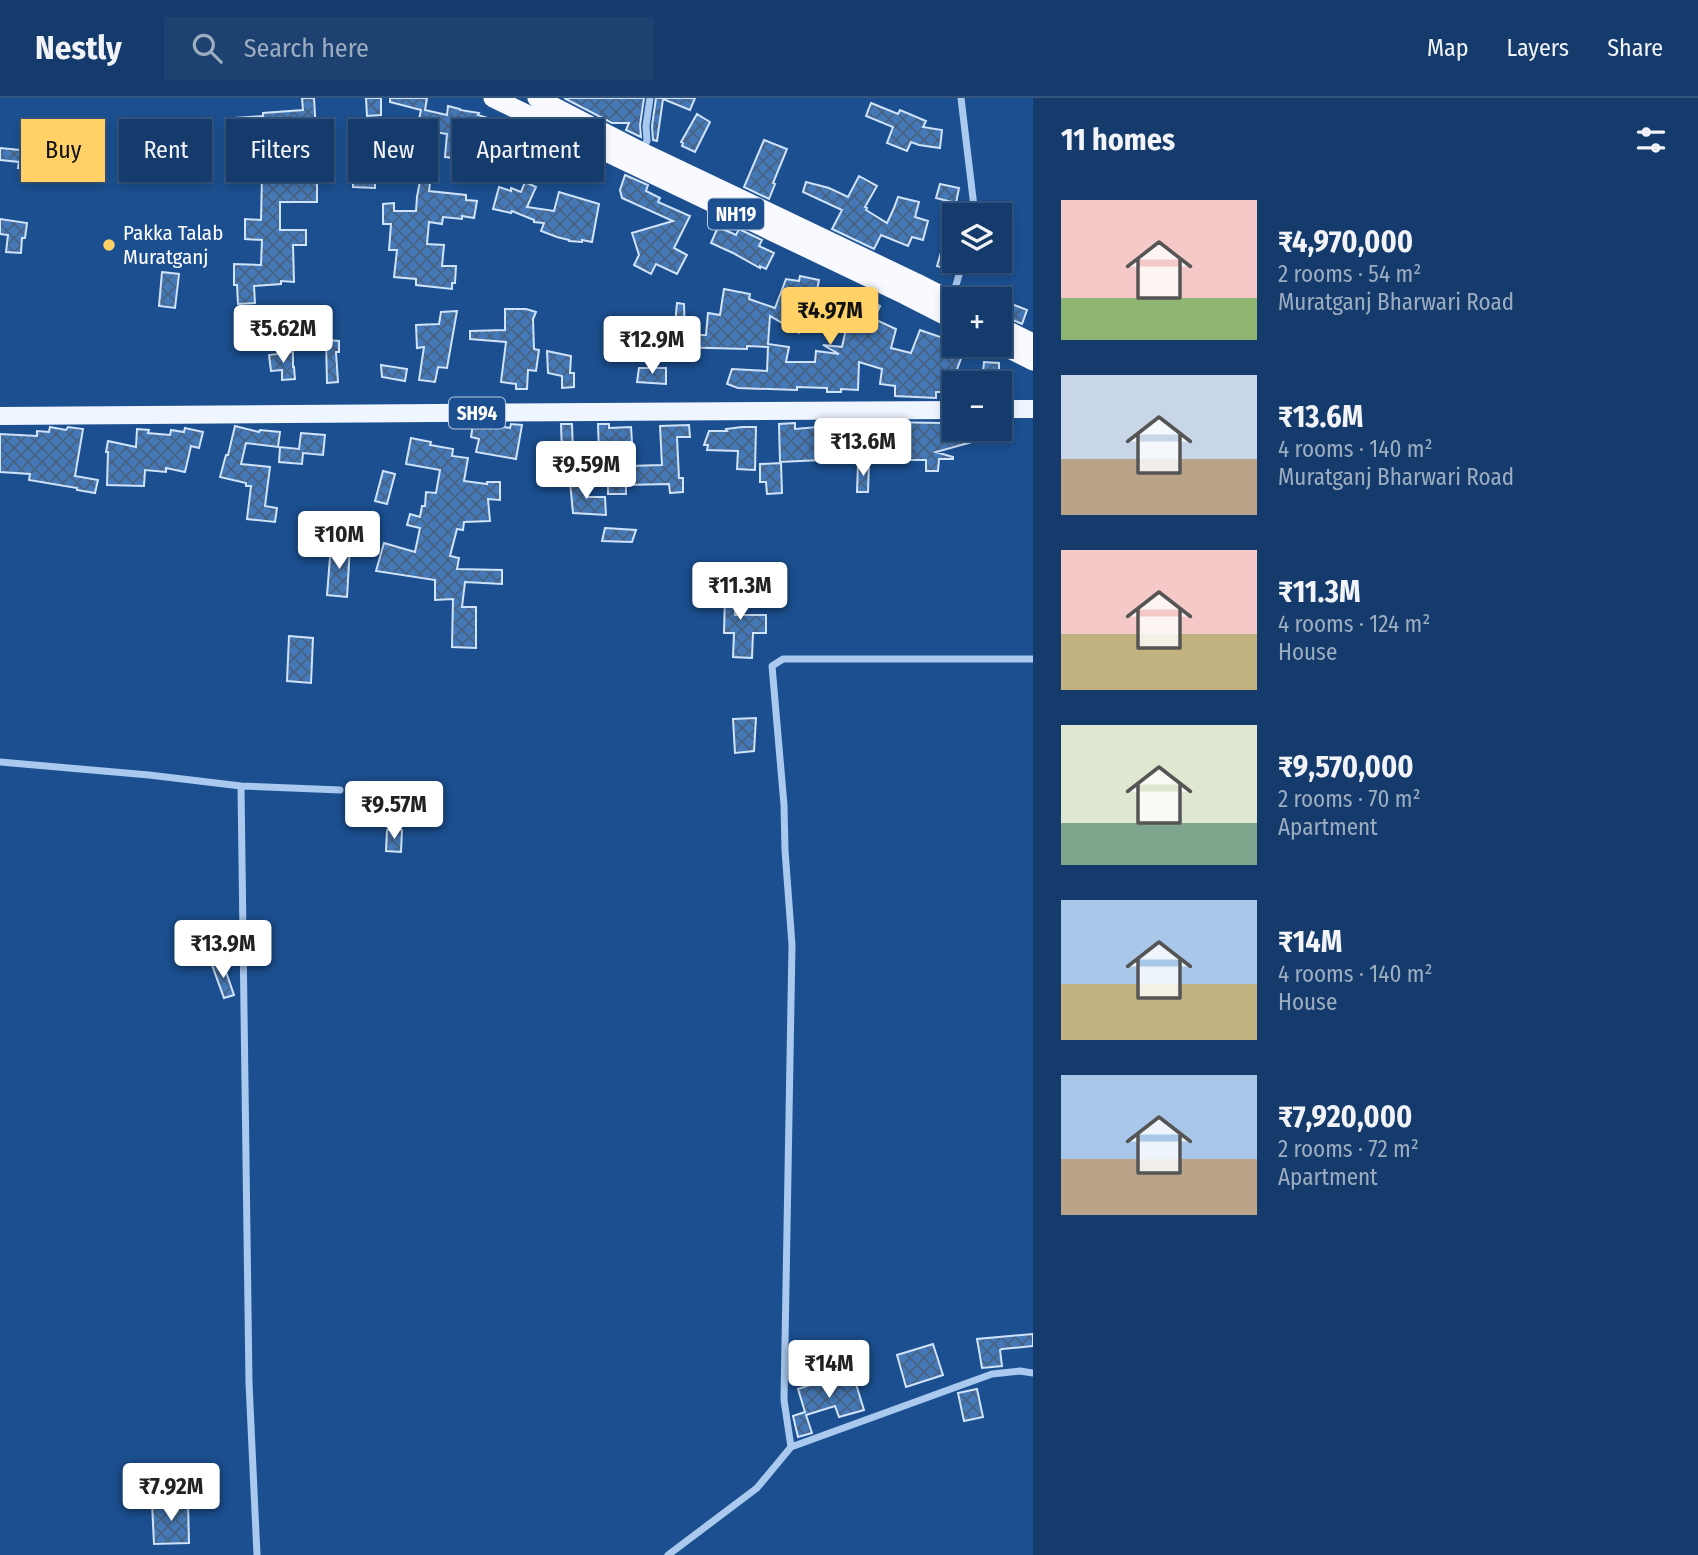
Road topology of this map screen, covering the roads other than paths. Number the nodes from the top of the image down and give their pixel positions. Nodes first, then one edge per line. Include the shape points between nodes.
1 (493, 98) edge
2 (537, 98) edge
3 (650, 98) edge
4 (961, 98) edge
5 (637, 159) junction
6 (974, 203) edge
7 (942, 306) edge
8 (1012, 332) edge
9 (1033, 343) edge
10 (1012, 350) edge
11 (1033, 361) edge
12 (1012, 409) edge
13 (1033, 409) edge
14 (942, 410) edge
15 (0, 416) edge
16 (1033, 659) edge
17 (0, 762) edge
18 (241, 786) junction
19 (340, 790) dead end
20 (1033, 1373) edge
21 (791, 1447) junction
22 (257, 1555) edge
23 (668, 1555) edge

1 - 5 highway, NH19
2 - 5 highway, NH19
3 - 5 street via 647,141
4 - 6 street
5 - 7 highway, NH19 via 893,289
8 - 9 highway
10 - 11 highway
12 - 13 main road
14 - 15 main road, SH94
16 - 21 street via 783,659 772,666 792,945 784,1400
17 - 18 street
18 - 19 street
18 - 22 street via 249,1383
20 - 21 street via 992,1374
21 - 23 street via 757,1488

